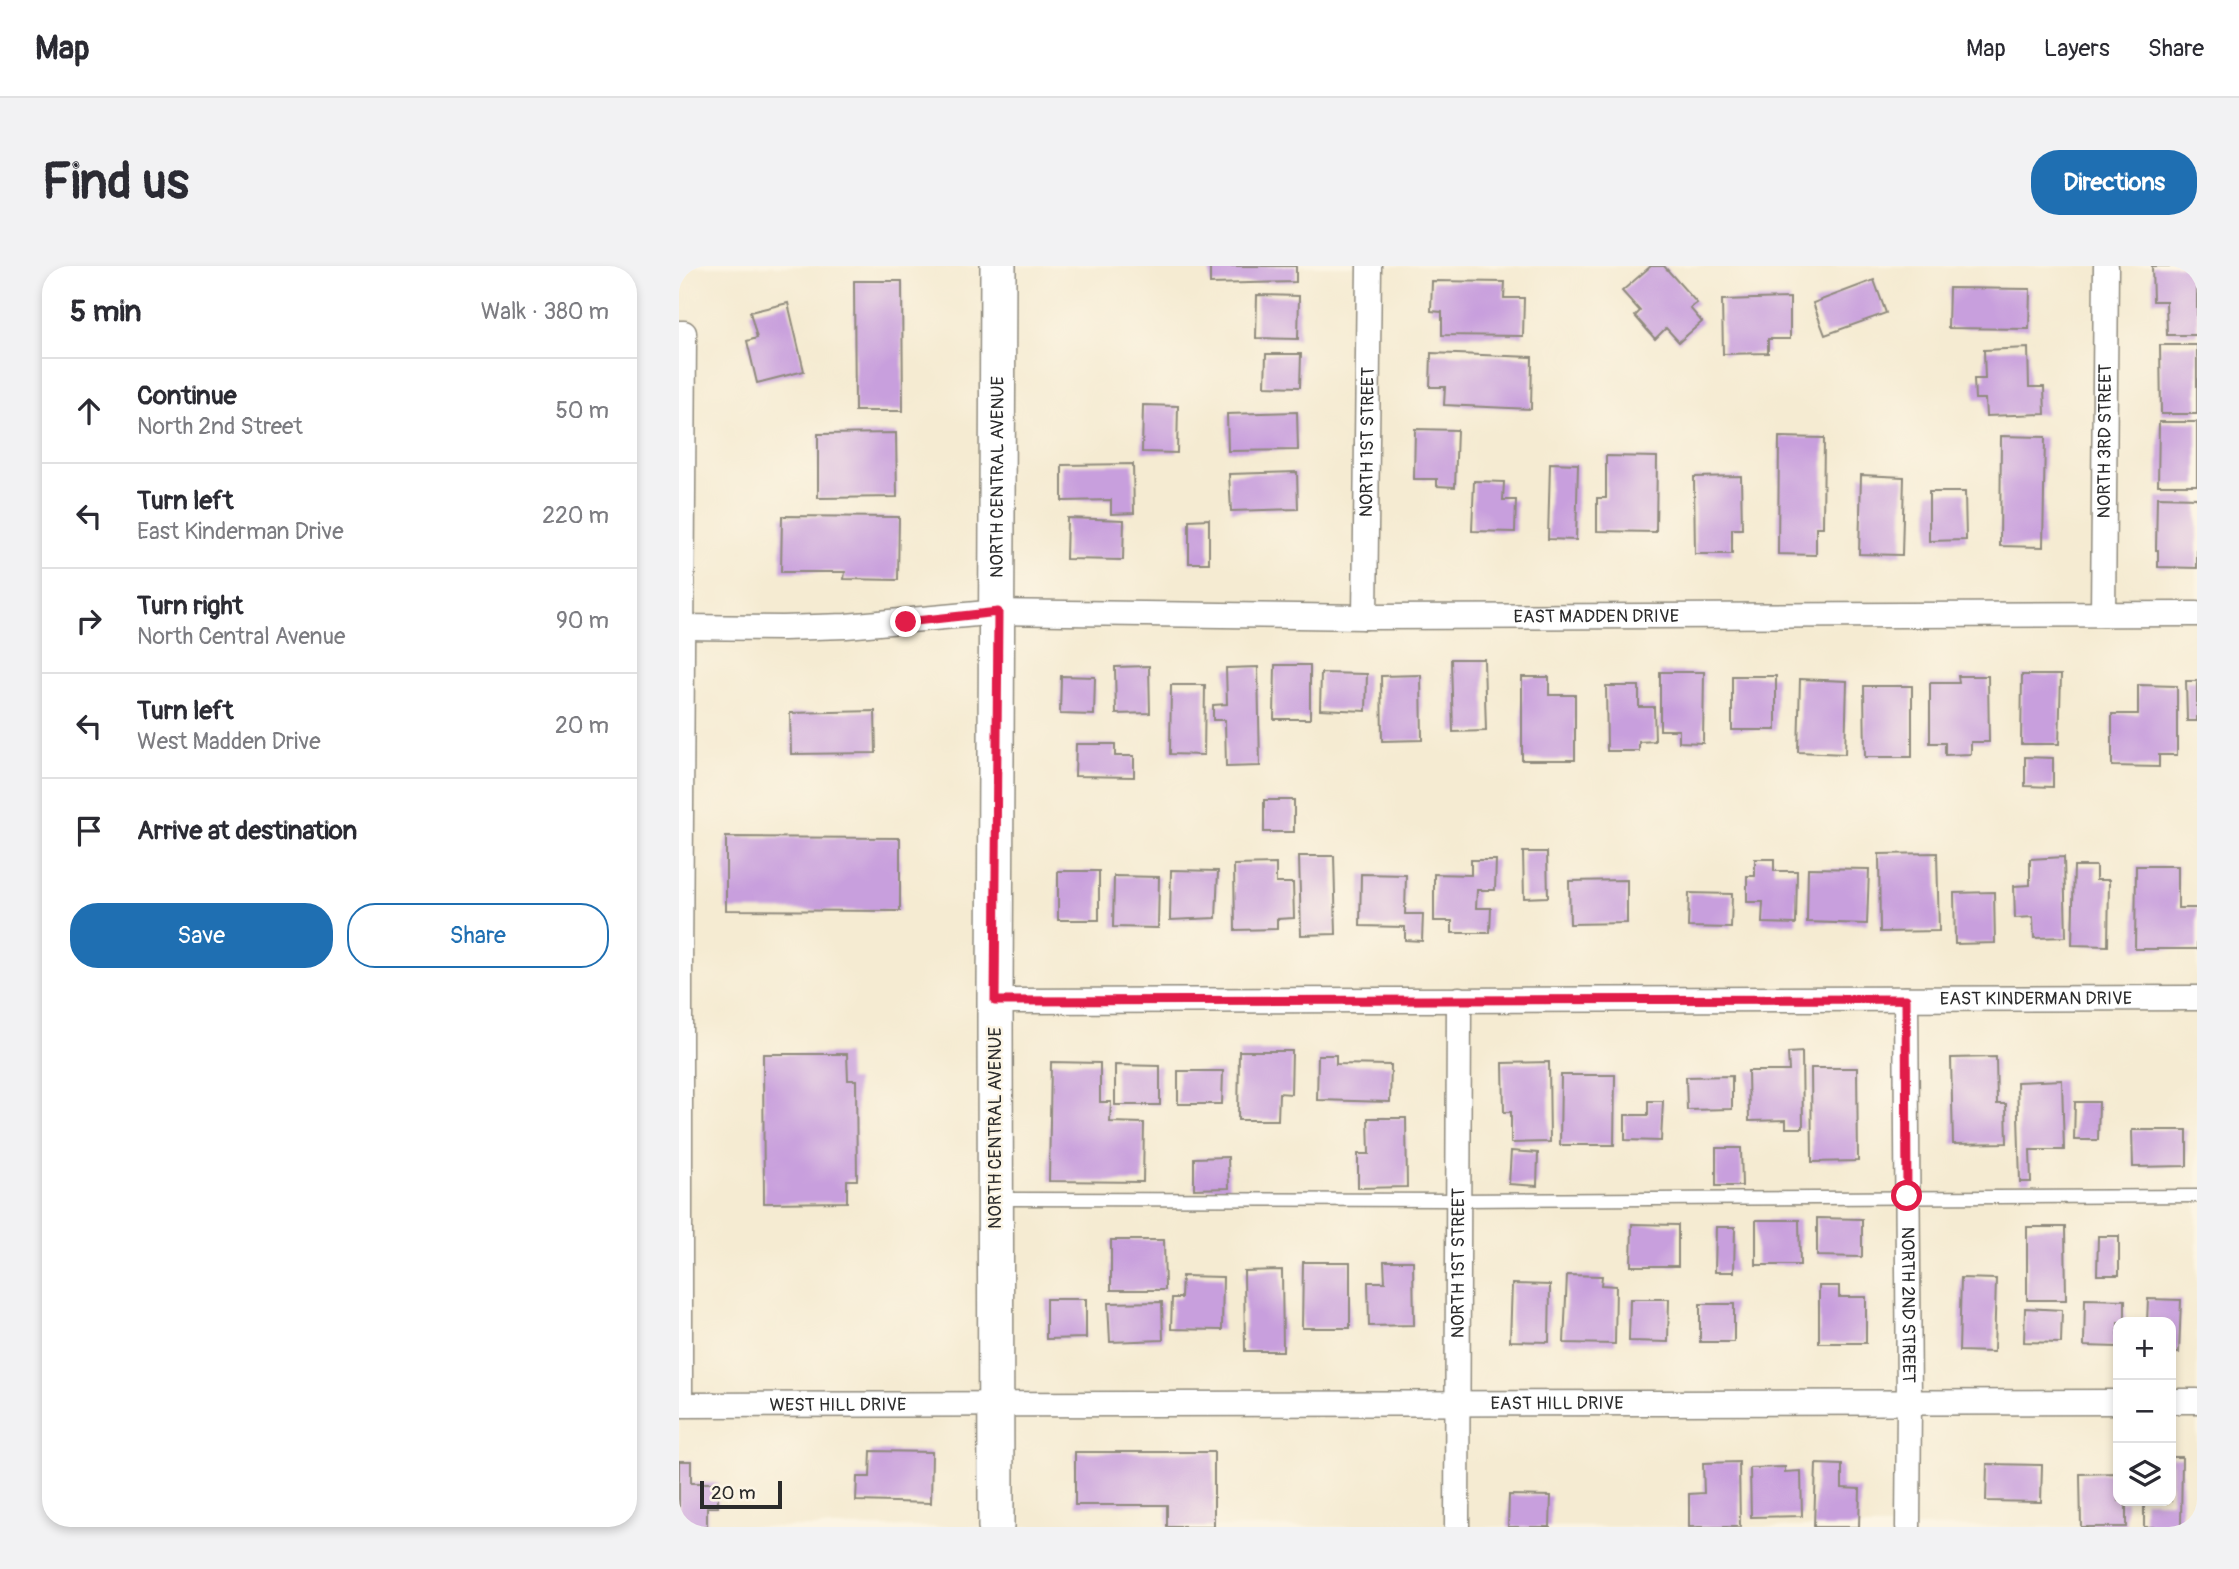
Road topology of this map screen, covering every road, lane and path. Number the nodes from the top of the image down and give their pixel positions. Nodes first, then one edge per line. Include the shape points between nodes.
1 (998, 266) edge
2 (1369, 266) edge
3 (2106, 266) edge
4 (682, 333) edge
5 (998, 612) junction
6 (2103, 614) junction
7 (2197, 614) edge
8 (1365, 617) junction
9 (682, 627) junction
10 (679, 969) edge
11 (2197, 998) edge
12 (1459, 999) junction
13 (1906, 999) junction
14 (995, 1001) junction
15 (680, 1108) edge
16 (1907, 1196) junction
17 (2197, 1196) edge
18 (995, 1199) junction
19 (1458, 1200) junction
20 (680, 1260) edge
21 (2176, 1401) edge
22 (2197, 1401) edge
23 (1909, 1402) junction
24 (2113, 1402) edge
25 (1457, 1404) junction
26 (679, 1405) edge
27 (997, 1405) junction
28 (996, 1527) edge
29 (1457, 1527) edge
30 (1908, 1527) edge

1 - 5 street, NORTH CENTRAL AVENUE
2 - 8 street, NORTH 1ST STREET
3 - 6 street, NORTH 3RD STREET
4 - 9 street
5 - 8 street, EAST MADDEN DRIVE
5 - 9 street, EAST MADDEN DRIVE via 846,626
5 - 14 street, NORTH CENTRAL AVENUE
6 - 7 street, EAST MADDEN DRIVE
6 - 8 street, EAST MADDEN DRIVE
9 - 10 street
10 - 15 street
11 - 13 street, EAST KINDERMAN DRIVE
12 - 13 street, EAST KINDERMAN DRIVE
12 - 14 street, EAST KINDERMAN DRIVE
12 - 19 street, NORTH 1ST STREET
13 - 16 street, NORTH 2ND STREET
14 - 18 street, NORTH CENTRAL AVENUE
15 - 20 street
16 - 17 lane
16 - 19 lane
16 - 23 street, NORTH 2ND STREET
18 - 19 lane
18 - 27 street, NORTH CENTRAL AVENUE
19 - 25 street, NORTH 1ST STREET
20 - 26 street
21 - 22 street
23 - 24 street, EAST HILL DRIVE
23 - 25 street, EAST HILL DRIVE
23 - 30 street, NORTH 2ND STREET
25 - 27 street, EAST HILL DRIVE
25 - 29 street, NORTH 1ST STREET
26 - 27 street, WEST HILL DRIVE
27 - 28 street, NORTH CENTRAL AVENUE

